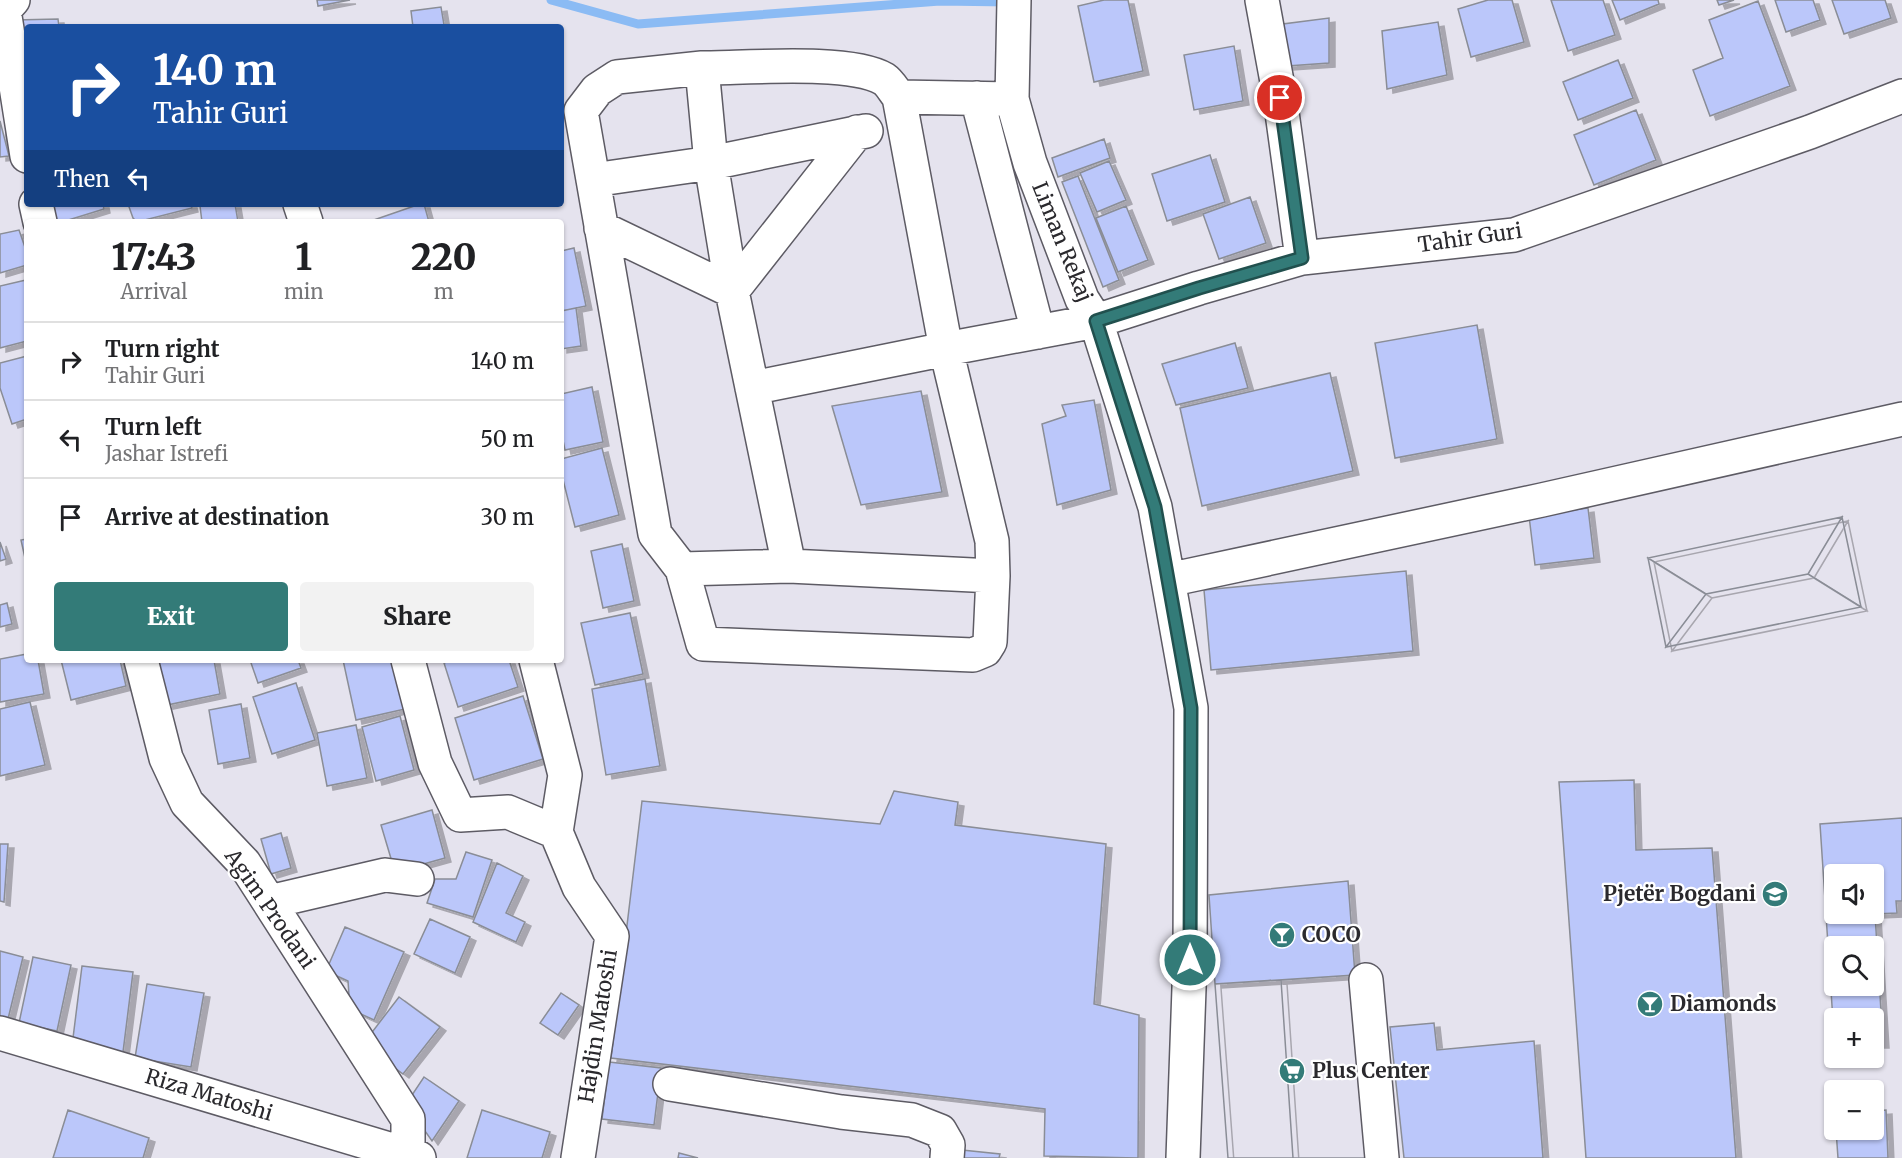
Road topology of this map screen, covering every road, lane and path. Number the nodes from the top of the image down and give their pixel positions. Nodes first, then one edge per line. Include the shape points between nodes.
1 (13, 0) edge
2 (1014, 0) edge
3 (1262, 0) edge
4 (702, 68) junction
5 (1902, 96) edge
6 (977, 98) junction
7 (1012, 99) junction
8 (901, 112) junction
9 (857, 132) junction
10 (24, 137) edge
11 (711, 163) junction
12 (593, 180) junction
13 (602, 228) junction
14 (1302, 258) junction
15 (732, 291) junction
16 (1096, 321) junction
17 (1038, 332) junction
18 (946, 349) junction
19 (752, 388) junction
20 (1902, 419) edge
21 (789, 566) junction
22 (682, 569) junction
23 (993, 576) junction
24 (1168, 580) junction
25 (142, 663) edge
26 (409, 663) edge
27 (538, 663) edge
28 (556, 832) junction
29 (417, 879) dead end
30 (269, 902) junction
31 (1366, 980) dead end
32 (0, 1033) edge
33 (670, 1084) dead end
34 (413, 1156) edge
35 (578, 1158) edge
36 (947, 1158) edge
37 (1183, 1158) edge
38 (1382, 1158) edge

1 - 10 street via 4,10
2 - 7 street, Liman Rekaj
3 - 14 street
4 - 8 street via 813,66 869,73 886,81
4 - 11 street
4 - 12 street via 617,77 597,90 581,111
5 - 14 street, Tahir Guri via 1514,235
6 - 7 street
6 - 8 street
6 - 17 street
7 - 16 street, Liman Rekaj via 1030,163 1082,299
8 - 9 street
8 - 18 street
9 - 11 street
9 - 15 street
11 - 12 street
11 - 15 street
12 - 13 street
13 - 15 street
13 - 22 street via 656,534
14 - 16 street, Tahir Guri
15 - 19 street
16 - 17 street, Tahir Guri
16 - 24 street, Liman Rekaj via 1155,507
17 - 18 street, Tahir Guri
18 - 19 street, Tahir Guri
18 - 23 street via 992,541
19 - 21 street
20 - 24 street
21 - 22 street
21 - 23 street
22 - 23 street via 703,644 973,656 990,642
24 - 37 street, Liman Rekaj via 1191,708 1190,960
25 - 30 street, Agim Prodani via 166,758 188,803 244,863
26 - 28 street via 435,763 460,815 508,812
27 - 28 street via 565,775
28 - 35 street, Hajdin Matoshi via 579,887 612,936
29 - 30 street via 385,875
30 - 34 street, Agim Prodani via 408,1119
31 - 38 street
32 - 34 street, Riza Matoshi
33 - 36 street via 912,1120 940,1131 948,1145

